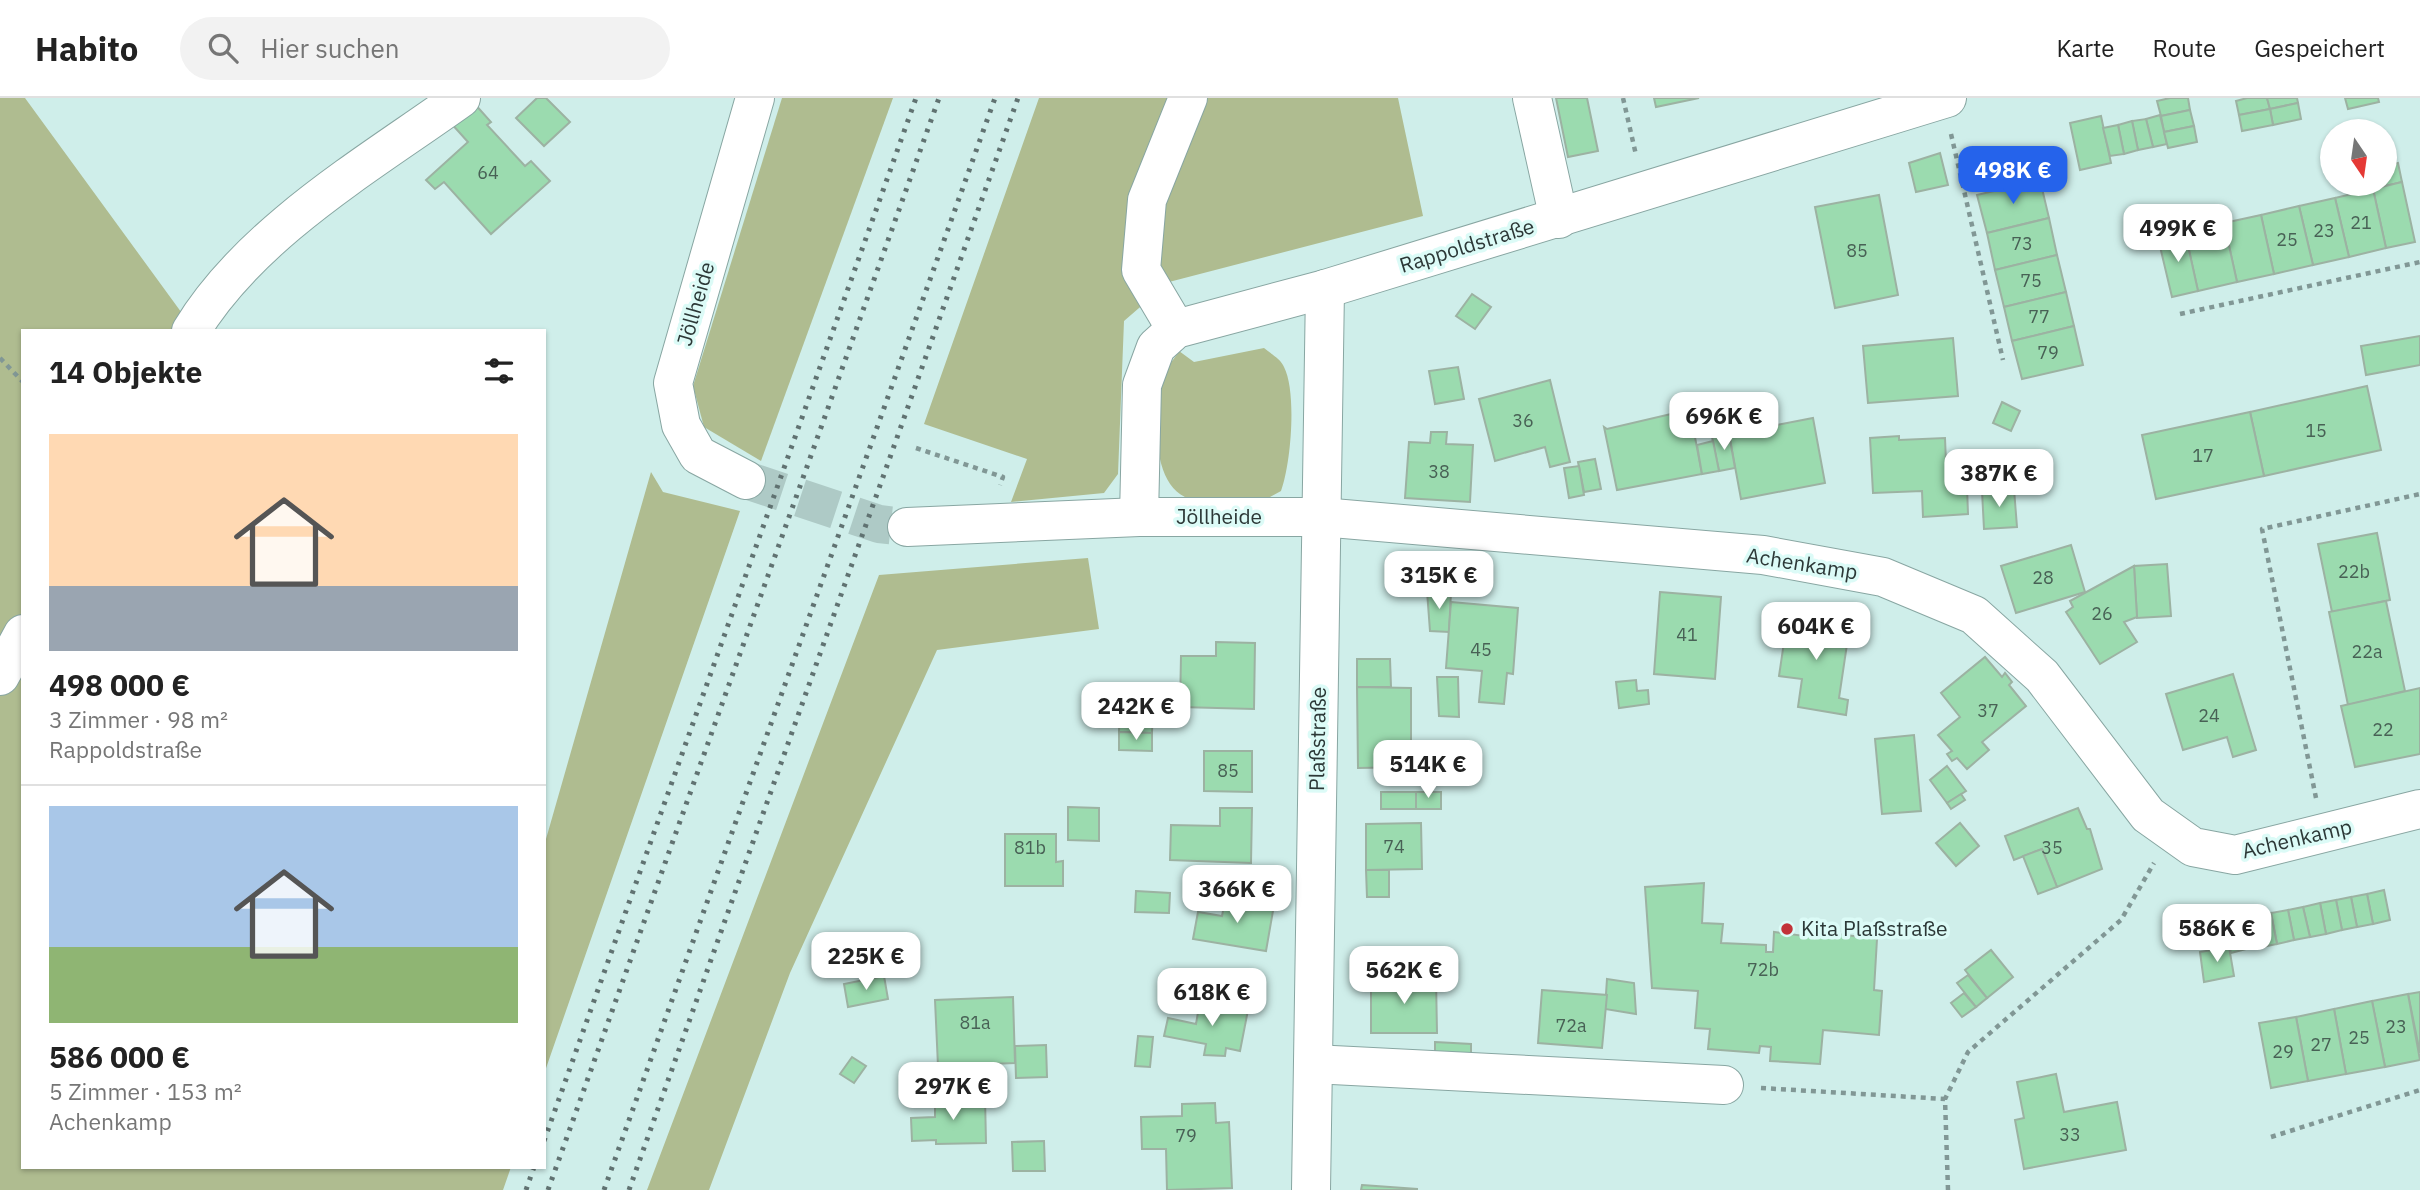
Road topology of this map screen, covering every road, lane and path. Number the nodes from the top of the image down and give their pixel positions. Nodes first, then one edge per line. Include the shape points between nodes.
1 (461, 98) edge
2 (755, 98) edge
3 (1188, 98) edge
4 (1532, 98) edge
5 (1623, 98) edge
6 (1945, 99) edge
7 (1644, 192) junction
8 (1559, 219) junction
9 (2420, 262) edge
10 (1325, 289) junction
11 (2180, 314) dead end
12 (193, 329) edge
13 (1175, 329) junction
14 (0, 358) edge
15 (2003, 360) dead end
16 (21, 380) edge
17 (916, 448) dead end
18 (747, 480) tunnel mouth
19 (2420, 494) edge
20 (996, 496) dead end
21 (1139, 517) junction
22 (1321, 517) junction
23 (907, 527) tunnel mouth
24 (21, 638) edge
25 (0, 676) edge
26 (2420, 810) edge
27 (2172, 832) junction
28 (2323, 833) junction
29 (1313, 1064) junction
30 (1724, 1085) joint
31 (2420, 1090) edge
32 (1945, 1099) junction
33 (2271, 1138) dead end
34 (1311, 1190) edge
35 (1948, 1190) edge

1 - 12 street via 324,196 243,263
2 - 18 street, Jöllheide via 673,383 681,425 698,455
3 - 13 street via 1147,200 1141,270
4 - 8 street
5 - 7 path
6 - 7 street, Rappoldstraße
6 - 15 path
7 - 8 street, Rappoldstraße
8 - 10 street, Rappoldstraße
9 - 11 path
10 - 13 street, Rappoldstraße
10 - 22 street, Plaßstraße
13 - 21 street via 1156,347 1142,384
14 - 16 path
17 - 20 path via 1003,477
19 - 28 path via 2262,529
21 - 22 street, Jöllheide
21 - 23 street, Jöllheide
22 - 27 street, Achenkamp via 1763,555 1883,577 1974,615 2042,676 2148,815
22 - 29 street, Plaßstraße
24 - 25 street
26 - 28 street, Achenkamp
27 - 28 street, Achenkamp via 2193,847 2235,855
27 - 32 path via 2121,920 1968,1052
29 - 30 street
29 - 34 street, Plaßstraße
30 - 32 path
31 - 33 path
32 - 35 path

